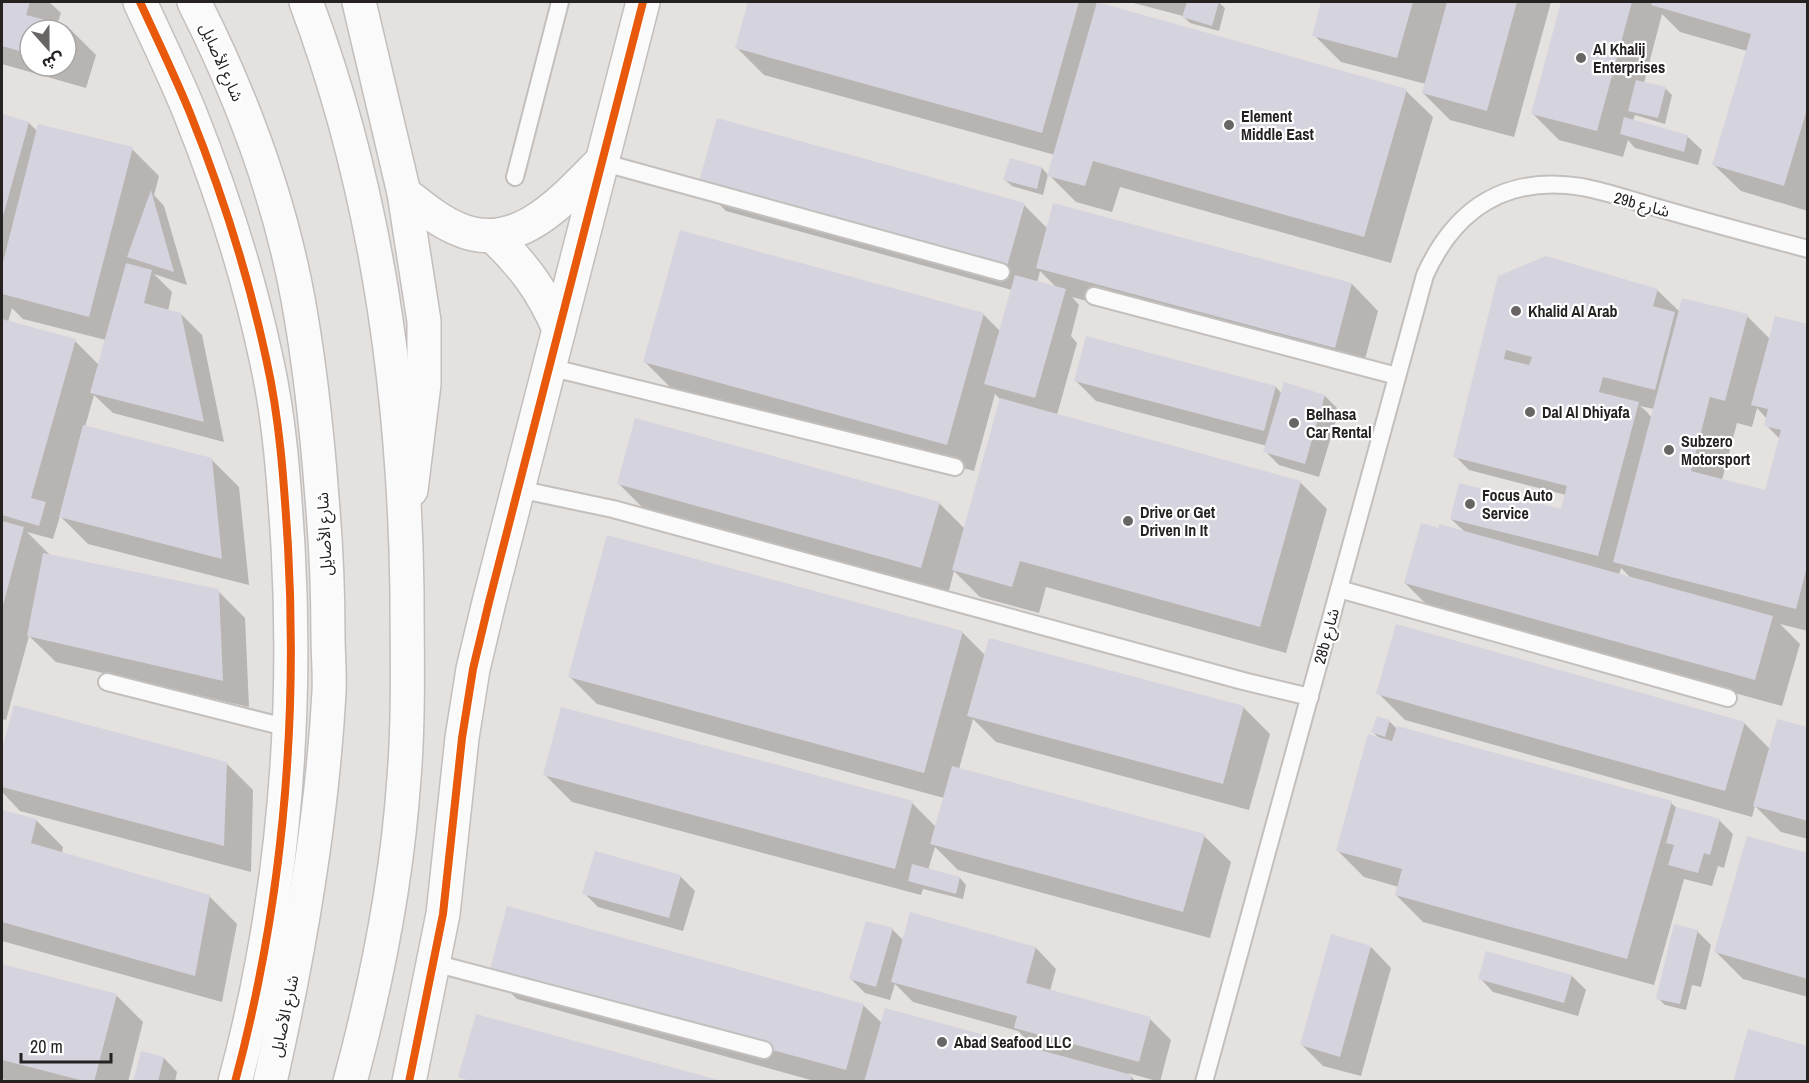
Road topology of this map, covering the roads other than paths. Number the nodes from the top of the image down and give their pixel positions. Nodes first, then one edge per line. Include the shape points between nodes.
1 (140, 2) edge
2 (194, 2) edge
3 (306, 2) edge
4 (360, 2) edge
5 (561, 2) edge
6 (643, 2) edge
7 (601, 162) junction
8 (515, 177) dead end
9 (404, 193) junction
10 (1478, 206) joint
11 (494, 237) junction
12 (1808, 249) edge
13 (1000, 272) dead end
14 (1094, 296) dead end
15 (560, 329) junction
16 (549, 367) junction
17 (1397, 376) junction
18 (955, 467) dead end
19 (518, 489) junction
20 (406, 537) junction
21 (1339, 590) junction
22 (107, 682) dead end
23 (1310, 697) junction
24 (1728, 698) dead end
25 (289, 728) junction
26 (434, 963) junction
27 (764, 1050) dead end
28 (357, 1073) edge
29 (415, 1080) edge
30 (235, 1082) edge
31 (270, 1082) edge
32 (1204, 1082) edge

1 - 25 street via 213,172 240,255 267,361 279,425 286,511 291,601
2 - 31 street, شارع الأصايل via 240,103 283,232 309,365 324,527 329,690 322,771 301,934
3 - 20 street via 341,111 368,216 387,322 400,429
4 - 9 street
5 - 8 lane
6 - 7 street
7 - 11 street via 551,210 533,222
7 - 13 lane
7 - 15 street
9 - 11 street via 460,230
9 - 20 street via 425,352
10 - 12 lane, 29b شارع via 1509,190 1544,184 1583,188
10 - 17 lane, 28b شارع via 1454,226 1435,252
11 - 15 street via 532,279
14 - 17 lane
15 - 16 street
16 - 18 lane
16 - 19 street
17 - 21 lane, 28b شارع
19 - 23 lane via 613,509
19 - 26 street via 473,669
20 - 28 street via 408,709 398,849
21 - 23 lane, 28b شارع
21 - 24 lane
22 - 25 lane
23 - 32 lane, 28b شارع
25 - 30 street via 278,869
26 - 27 lane
26 - 29 street

